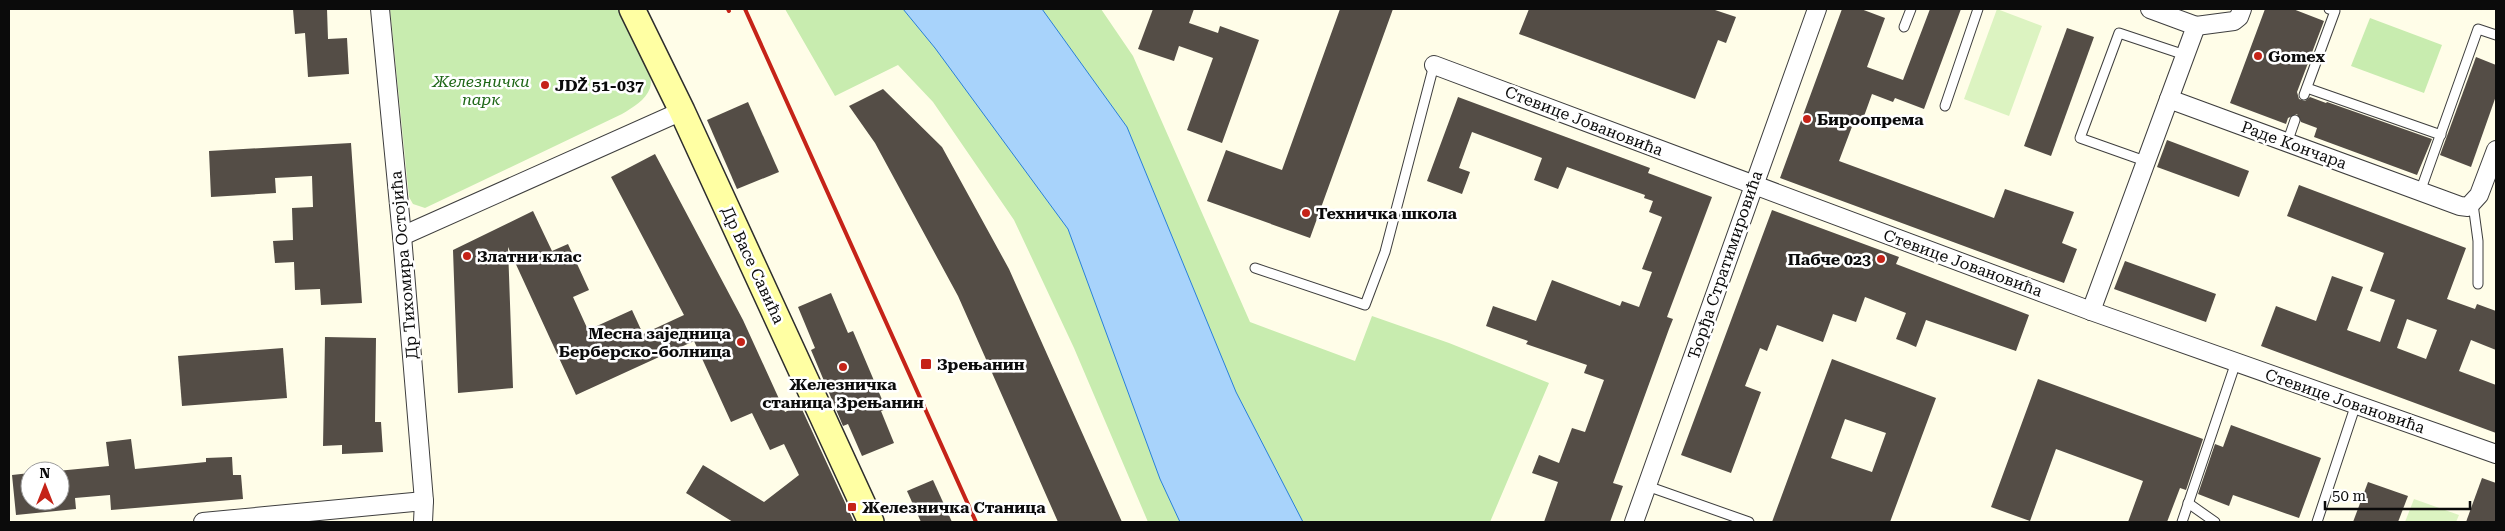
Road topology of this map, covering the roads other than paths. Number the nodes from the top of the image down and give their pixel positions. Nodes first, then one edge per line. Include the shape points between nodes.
1 (380, 9) edge
2 (632, 9) edge
3 (1817, 9) edge
4 (1911, 9) edge
5 (1978, 9) edge
6 (2150, 9) edge
7 (2242, 9) edge
8 (2329, 9) edge
9 (2196, 26) junction
10 (1904, 27) dead end
11 (2496, 35) edge
12 (2185, 55) junction
13 (1434, 65) joint
14 (2169, 99) junction
15 (1945, 106) dead end
16 (682, 111) junction
17 (2295, 120) dead end
18 (2440, 135) junction
19 (2286, 143) junction
20 (2496, 150) edge
21 (2145, 161) junction
22 (1753, 185) junction
23 (2420, 192) junction
24 (2473, 204) junction
25 (402, 236) junction
26 (1255, 268) dead end
27 (2478, 284) dead end
28 (2090, 311) junction
29 (2236, 362) junction
30 (2356, 404) junction
31 (2496, 454) edge
32 (1647, 486) junction
33 (424, 501) junction
34 (2188, 503) junction
35 (203, 522) edge
36 (423, 522) edge
37 (871, 522) edge
38 (1634, 522) edge
39 (1748, 522) edge
40 (2182, 522) edge
41 (2214, 522) edge
42 (2317, 522) edge

1 - 25 street, Др Тихомира Остојића
2 - 16 street, Др Васе Савића
3 - 22 street, Ђорђа Стратимировића
4 - 10 lane
5 - 15 lane
6 - 9 street
7 - 9 street via 2234,21
8 - 18 lane via 2336,11 2306,92
9 - 12 street
11 - 18 lane via 2478,29
12 - 14 street
12 - 21 lane via 2119,33 2080,138
13 - 22 street, Стевице Јовановића
13 - 26 lane via 1385,252 1365,305
14 - 19 street, Раде Кончара
14 - 21 street
16 - 25 street
16 - 37 street, Др Васе Савића
17 - 19 lane
18 - 23 lane
19 - 23 street, Раде Кончара
20 - 24 street
21 - 28 street
22 - 28 street, Стевице Јовановића
22 - 32 street, Ђорђа Стратимировића
23 - 24 street, Раде Кончара via 2460,206
24 - 27 lane via 2478,241
25 - 33 street, Др Тихомира Остојића
28 - 29 street, Стевице Јовановића
29 - 30 street, Стевице Јовановића
29 - 34 lane
30 - 31 street, Стевице Јовановића
30 - 42 lane
32 - 38 street, Ђорђа Стратимировића
32 - 39 lane
33 - 35 street
33 - 36 street, Др Тихомира Остојића
34 - 40 lane
34 - 41 lane

